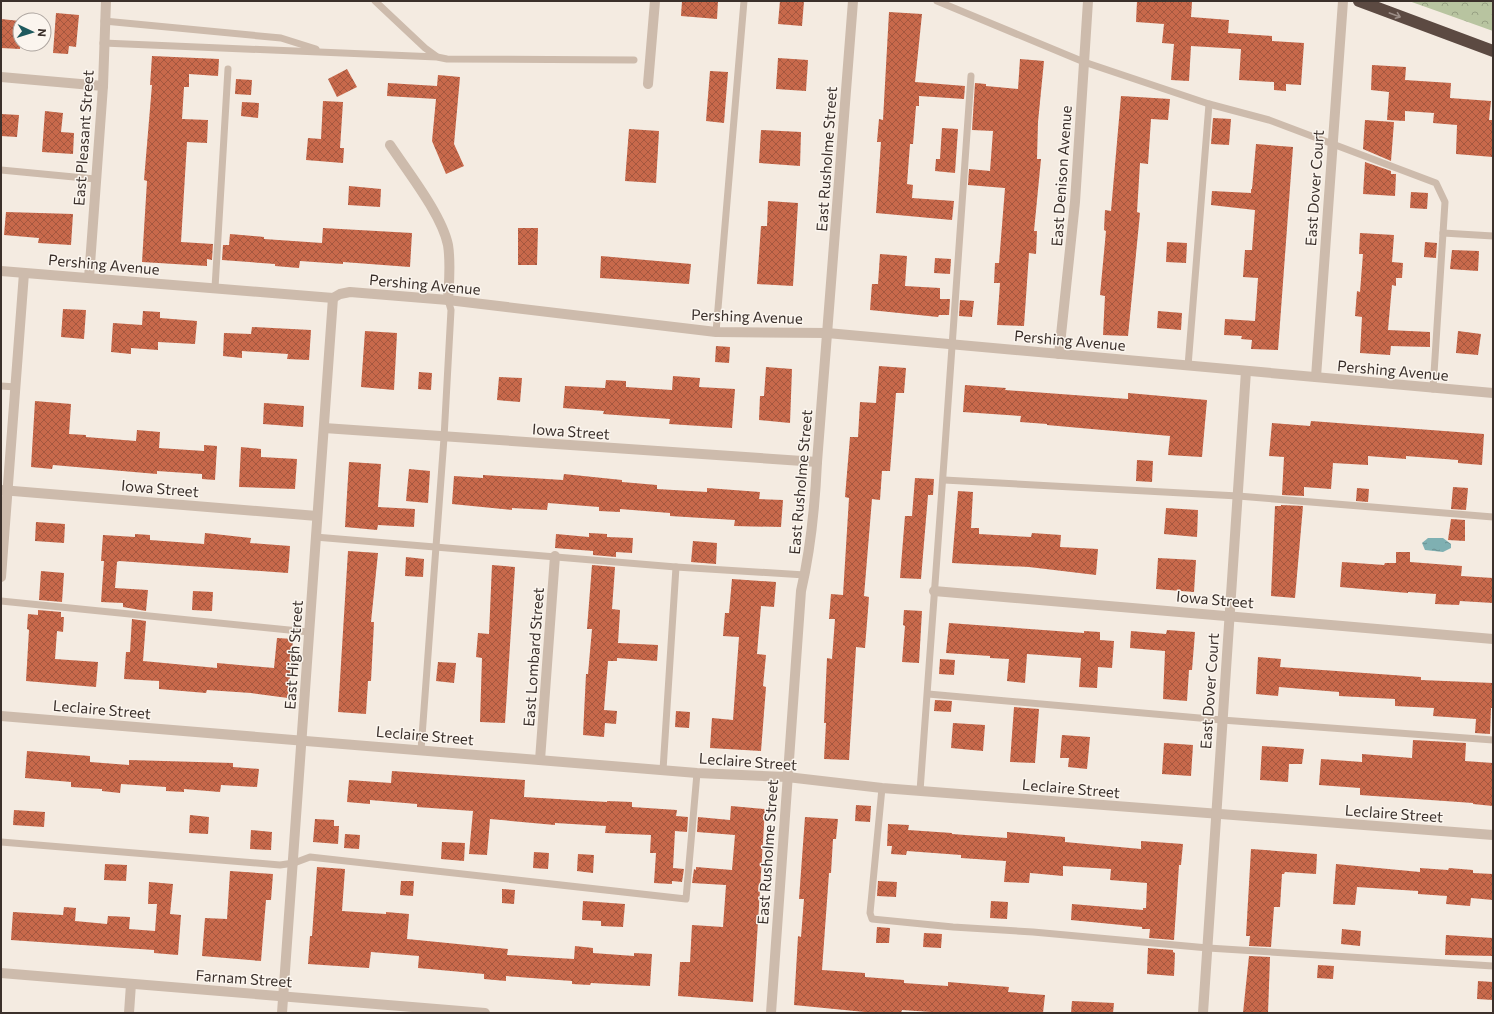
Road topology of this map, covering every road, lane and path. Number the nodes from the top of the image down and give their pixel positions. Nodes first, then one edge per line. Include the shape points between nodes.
1 (106, 1) edge
2 (376, 1) edge
3 (655, 1) edge
4 (744, 1) edge
5 (853, 1) edge
6 (937, 1) edge
7 (1088, 1) edge
8 (1343, 1) edge
9 (1359, 1) edge
10 (104, 21) junction
11 (103, 43) junction
12 (1493, 51) edge
13 (326, 52) junction
14 (437, 57) junction
15 (634, 60) dead end
16 (1084, 62) junction
17 (228, 69) dead end
18 (971, 76) dead end
19 (1, 77) edge
20 (648, 84) dead end
21 (103, 86) junction
22 (1209, 104) junction
23 (1332, 142) junction
24 (390, 145) dead end
25 (1, 170) edge
26 (95, 179) junction
27 (1443, 233) junction
28 (1493, 236) edge
29 (1, 271) edge
30 (24, 273) junction
31 (89, 278) junction
32 (214, 288) junction
33 (333, 298) junction
34 (448, 300) junction
35 (716, 332) junction
36 (827, 333) junction
37 (951, 344) junction
38 (1059, 354) junction
39 (1188, 366) junction
40 (1246, 371) junction
41 (1316, 377) junction
42 (1, 386) edge
43 (16, 387) junction
44 (1433, 388) junction
45 (1493, 393) edge
46 (324, 428) junction
47 (444, 438) junction
48 (817, 462) junction
49 (944, 480) junction
50 (5, 490) edge
51 (1238, 496) junction
52 (317, 516) junction
53 (1493, 517) edge
54 (315, 537) junction
55 (436, 547) junction
56 (555, 556) junction
57 (676, 567) junction
58 (804, 575) junction
59 (1, 577) edge
60 (934, 591) junction
61 (1, 601) edge
62 (1229, 616) junction
63 (309, 632) junction
64 (1493, 639) edge
65 (928, 694) junction
66 (1, 716) edge
67 (1222, 720) junction
68 (302, 740) junction
69 (1493, 740) edge
70 (421, 750) junction
71 (540, 760) junction
72 (663, 770) junction
73 (697, 773) junction
74 (787, 777) junction
75 (882, 788) junction
76 (920, 791) junction
77 (1216, 815) junction
78 (1493, 835) edge
79 (1, 842) edge
80 (294, 863) junction
81 (1208, 948) junction
82 (1493, 966) edge
83 (1, 973) edge
84 (132, 984) junction
85 (284, 996) junction
86 (129, 1013) edge
87 (282, 1013) edge
88 (485, 1013) edge
89 (771, 1013) edge
90 (1203, 1013) edge

1 - 10 street, East Pleasant Street
2 - 14 lane
3 - 20 street
4 - 35 lane
5 - 36 street, East Rusholme Street
6 - 16 lane
7 - 16 street, East Denison Avenue
8 - 23 street, East Dover Court
9 -> 12 highway
10 - 11 street, East Pleasant Street
10 - 13 lane via 281,38
11 - 13 lane
11 - 21 street, East Pleasant Street
13 - 14 lane
14 - 15 lane
16 - 22 lane
16 - 38 street, East Denison Avenue via 1075,202
17 - 32 lane
18 - 37 lane
19 - 21 street
21 - 26 street, East Pleasant Street
22 - 23 lane via 1269,120
22 - 39 lane
23 - 27 lane via 1436,183 1445,202
23 - 41 street, East Dover Court
24 - 34 street via 441,225 448,244 450,265
25 - 26 lane
26 - 31 street, East Pleasant Street
27 - 28 lane
27 - 44 lane
29 - 30 street, Pershing Avenue
30 - 31 street, Pershing Avenue
30 - 43 street
31 - 32 street, Pershing Avenue
32 - 33 street, Pershing Avenue
33 - 34 street, Pershing Avenue via 350,292
33 - 46 street, East High Street
34 - 35 street, Pershing Avenue
34 - 47 lane via 451,310
35 - 36 street, Pershing Avenue
36 - 37 street, Pershing Avenue
36 - 48 street, East Rusholme Street
37 - 38 street, Pershing Avenue
37 - 49 lane
38 - 39 street, Pershing Avenue
39 - 40 street, Pershing Avenue
40 - 41 street, Pershing Avenue
40 - 51 street, East Dover Court
41 - 44 street, Pershing Avenue
42 - 43 lane
43 - 50 street
44 - 45 street, Pershing Avenue
46 - 47 street, Iowa Street
46 - 52 street, East High Street
47 - 48 street, Iowa Street
47 - 55 lane
48 - 58 street, East Rusholme Street via 814,518
49 - 51 lane
49 - 60 lane
50 - 52 street, Iowa Street
50 - 59 street
51 - 53 lane
51 - 62 street, East Dover Court
52 - 54 street, East High Street
54 - 55 lane
54 - 63 street, East High Street
55 - 56 lane
55 - 70 lane
56 - 57 lane
56 - 71 street, East Lombard Street
57 - 58 lane
57 - 72 lane
58 - 74 street, East Rusholme Street
60 - 62 street, Iowa Street
60 - 65 lane
61 - 63 lane
62 - 64 street, Iowa Street
62 - 67 street, East Dover Court
63 - 68 street, East High Street
65 - 67 lane
65 - 76 lane
66 - 68 street, Leclaire Street
67 - 69 lane
67 - 77 street, East Dover Court
68 - 70 street, Leclaire Street
68 - 80 street, East High Street
70 - 71 street, Leclaire Street
71 - 72 street, Leclaire Street
72 - 73 street, Leclaire Street
73 - 74 street, Leclaire Street
73 - 80 lane via 686,900 310,858
74 - 75 street, Leclaire Street
74 - 89 street, East Rusholme Street
75 - 76 street, Leclaire Street
75 - 81 lane via 870,913 872,918 953,928 1033,932
76 - 77 street, Leclaire Street
77 - 78 street, Leclaire Street
77 - 81 street, East Dover Court
79 - 80 lane via 280,865
80 - 85 street, East High Street
81 - 82 lane
81 - 90 street, East Dover Court
83 - 84 street, Farnam Street
84 - 85 street, Farnam Street
84 - 86 street
85 - 87 street, East High Street
85 - 88 street, Farnam Street

